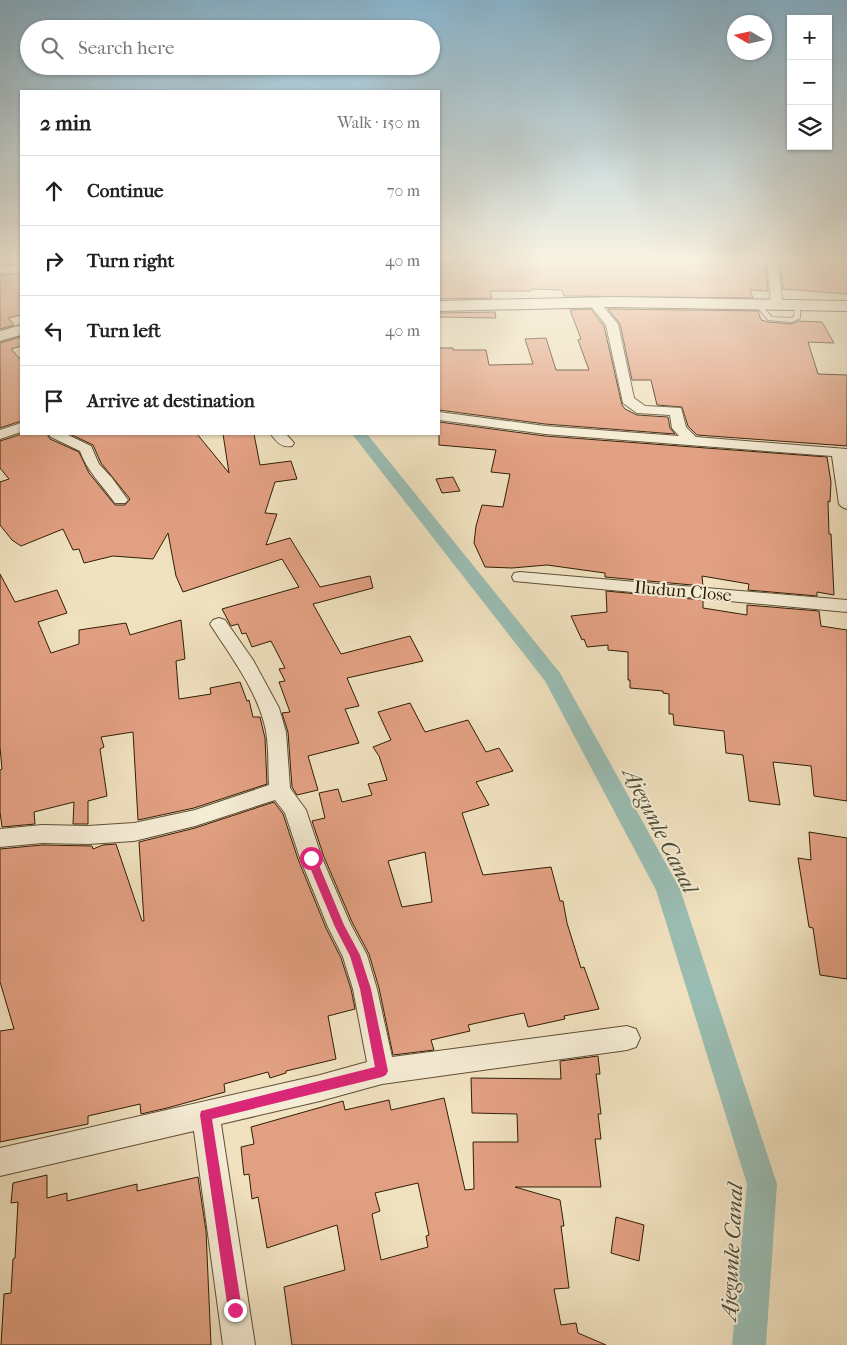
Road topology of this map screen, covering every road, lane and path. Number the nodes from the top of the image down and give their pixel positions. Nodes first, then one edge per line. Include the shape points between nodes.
1 (610, 321) edge
2 (20, 324) edge
3 (0, 330) edge
4 (20, 330) edge
5 (0, 336) edge
6 (440, 416) edge
7 (20, 427) edge
8 (0, 435) edge
9 (58, 435) edge
10 (693, 442) junction
11 (843, 453) edge
12 (120, 500) dead end
13 (847, 504) edge
14 (520, 577) dead end
15 (847, 606) edge
16 (219, 624) dead end
17 (280, 790) junction
18 (0, 838) edge
19 (627, 1038) dead end
20 (382, 1071) junction
21 (206, 1115) junction
22 (0, 1162) edge
23 (239, 1345) edge

1 - 10 street via 628,400 642,410 676,411 679,428
2 - 3 main road
4 - 5 main road
6 - 10 street via 545,430
7 - 8 street
9 - 12 street via 86,449 92,465
10 - 11 street
11 - 13 street
14 - 15 street, Iludun Close
16 - 17 street via 244,660 269,708 276,732
17 - 18 street via 196,818 134,832
17 - 20 street via 295,810 311,858 355,955 366,989
19 - 20 street
20 - 21 street
21 - 22 street
21 - 23 street

